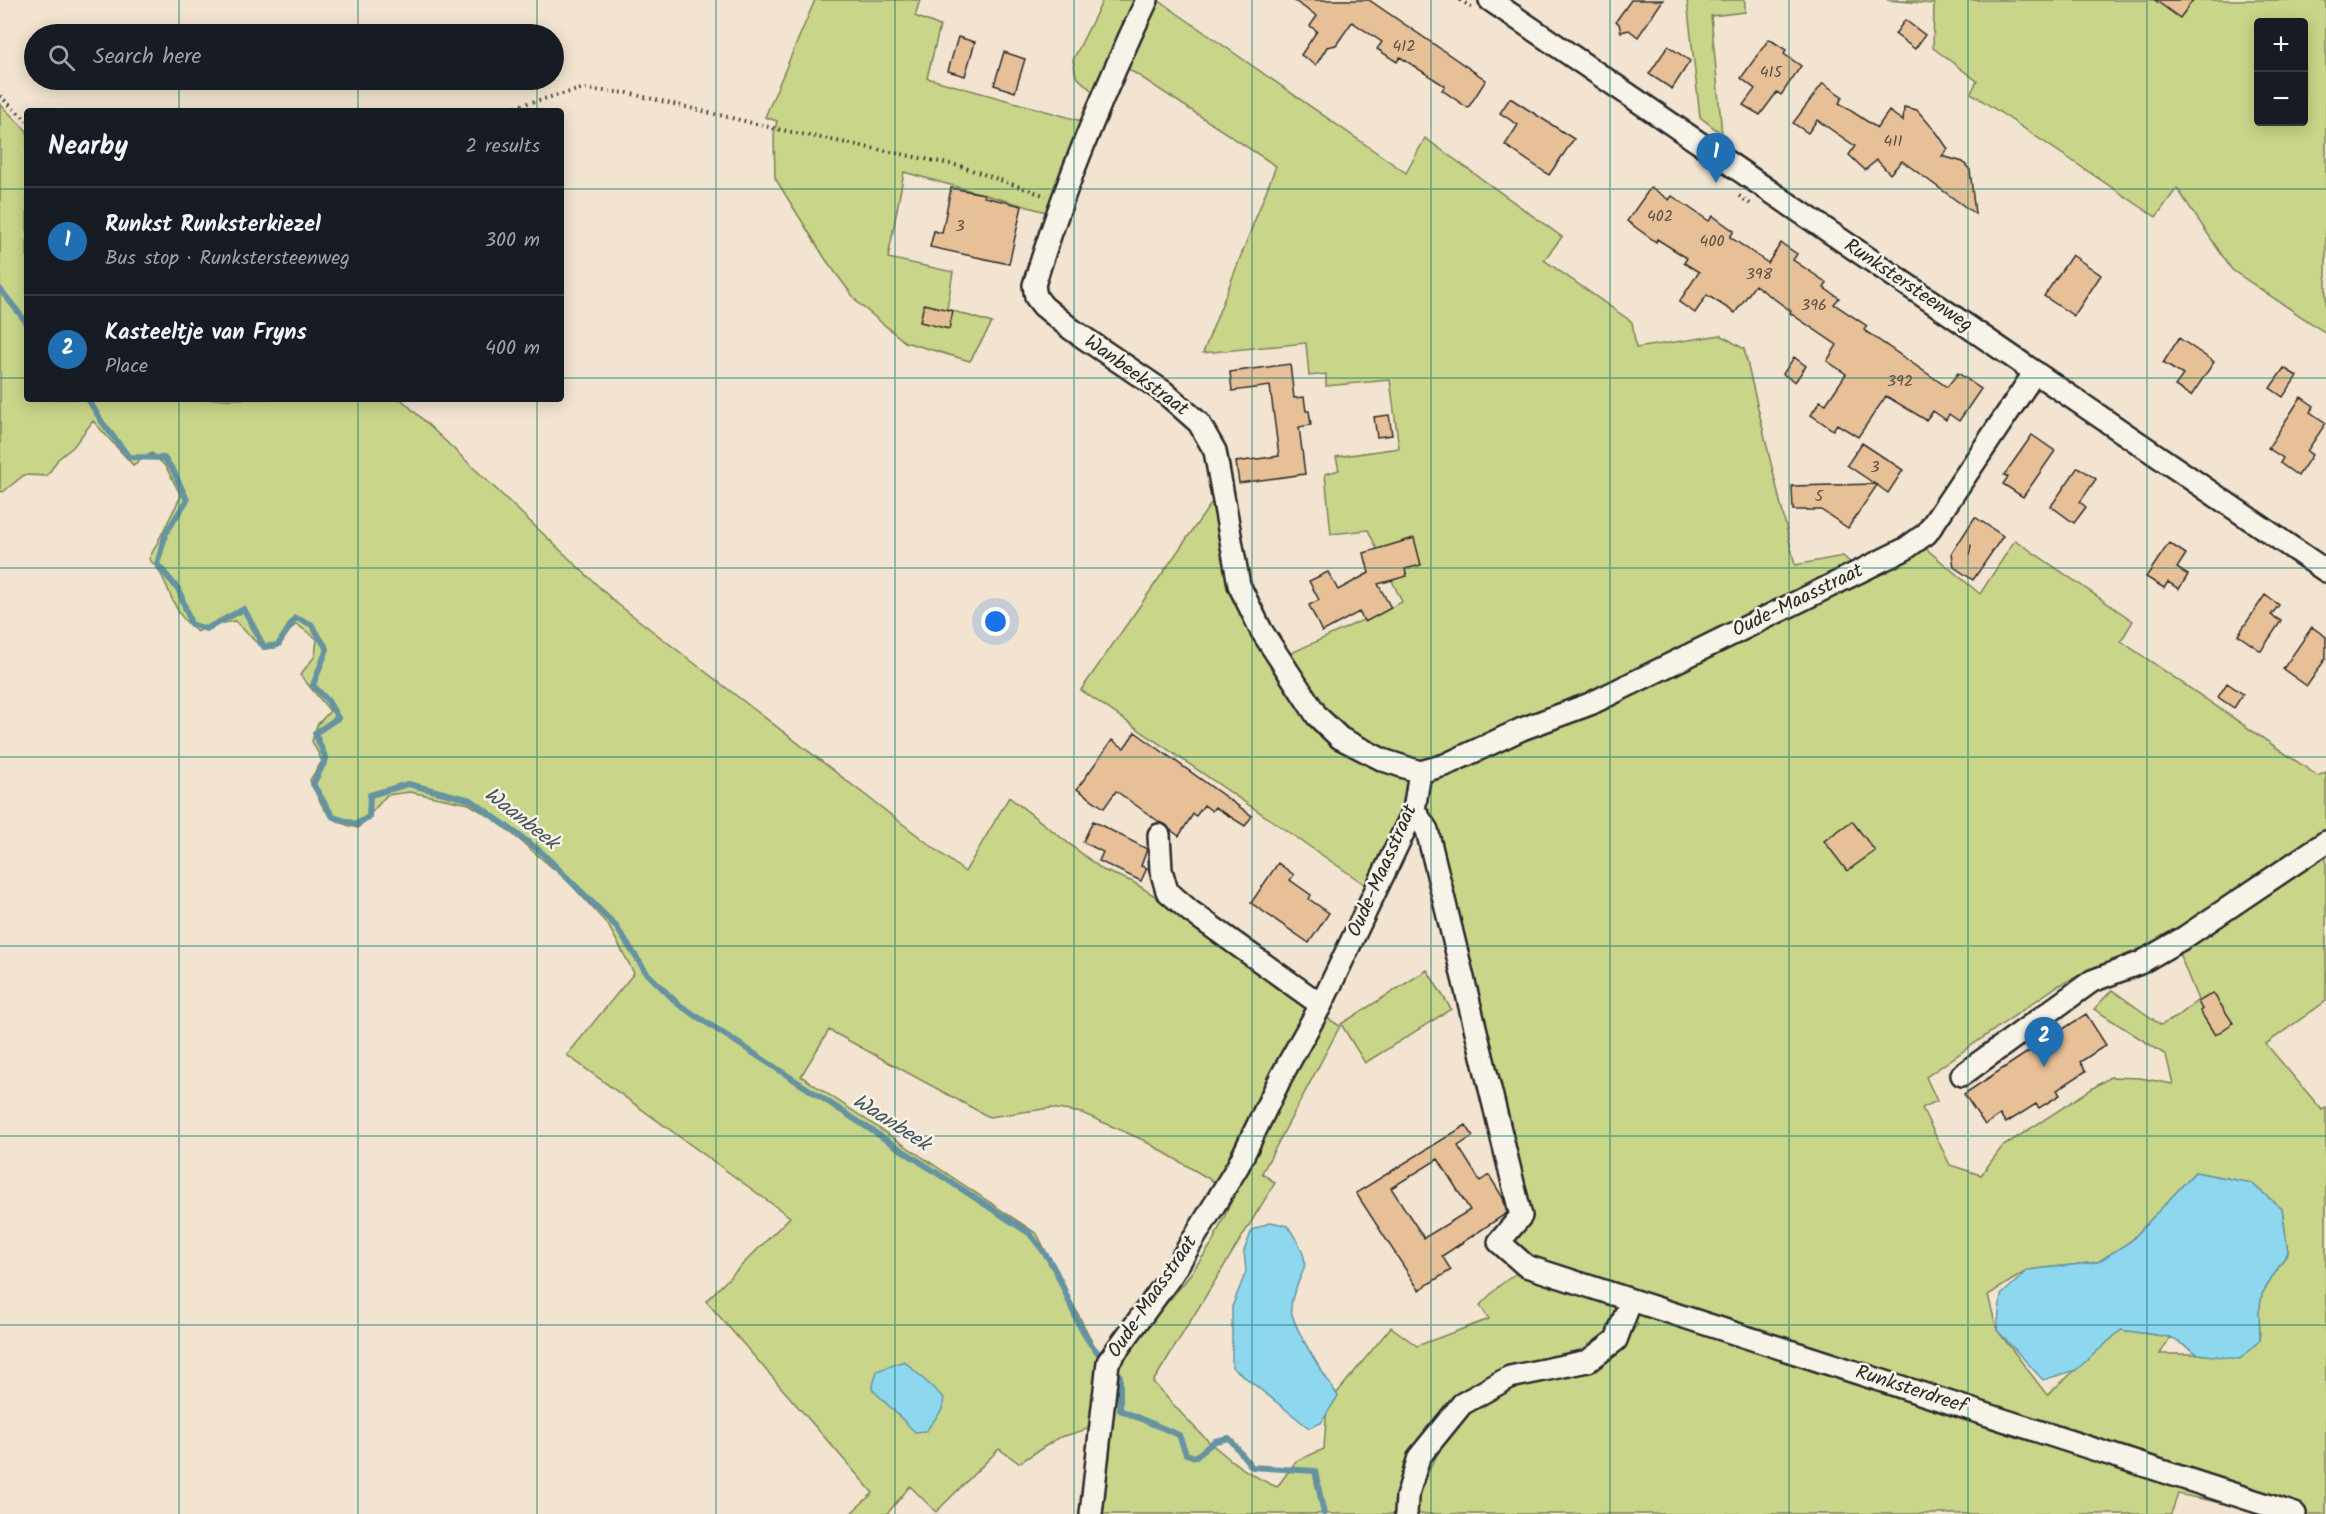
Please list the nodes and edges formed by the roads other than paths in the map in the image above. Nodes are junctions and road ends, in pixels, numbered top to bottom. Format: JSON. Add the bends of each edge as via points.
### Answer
{"nodes":[{"id":1,"x":1147,"y":0,"type":"edge"},
{"id":2,"x":1490,"y":0,"type":"edge"},
{"id":3,"x":2035,"y":372,"type":"junction"},
{"id":4,"x":2326,"y":571,"type":"edge"},
{"id":5,"x":1420,"y":772,"type":"junction"},
{"id":6,"x":1414,"y":810,"type":"junction"},
{"id":7,"x":1159,"y":835,"type":"dead end"},
{"id":8,"x":2326,"y":842,"type":"edge"},
{"id":9,"x":1321,"y":1005,"type":"junction"},
{"id":10,"x":1962,"y":1075,"type":"dead end"},
{"id":11,"x":1631,"y":1300,"type":"junction"},
{"id":12,"x":1091,"y":1514,"type":"edge"},
{"id":13,"x":1406,"y":1514,"type":"edge"},
{"id":14,"x":2295,"y":1514,"type":"edge"}],
"edges":[{"from":1,"to":5,"type":"street","name":"Wanbeekstraat","via":[[1060,203],[1034,285],[1036,297],[1071,329],[1164,392],[1198,423],[1215,451],[1239,585],[1261,630],[1317,716],[1340,738],[1383,760]]},
{"from":2,"to":3,"type":"street","name":"Runkstersteenweg"},
{"from":3,"to":4,"type":"street","name":"Runkstersteenweg"},
{"from":3,"to":5,"type":"street","name":"Oude-Maasstraat","via":[[1927,533],[1905,549],[1590,704]]},
{"from":5,"to":6,"type":"street","name":"Oude-Maasstraat"},
{"from":6,"to":9,"type":"street","name":"Oude-Maasstraat"},
{"from":6,"to":11,"type":"street","name":"Runksterdreef","via":[[1427,830],[1521,1216],[1499,1242],[1526,1266]]},
{"from":7,"to":9,"type":"street","via":[[1167,891]]},
{"from":8,"to":10,"type":"street","via":[[2185,937],[2140,963],[2092,981]]},
{"from":9,"to":12,"type":"street","name":"Oude-Maasstraat","via":[[1281,1075],[1238,1166],[1171,1276],[1108,1362]]},
{"from":11,"to":13,"type":"street","via":[[1616,1340],[1588,1361],[1510,1377],[1462,1404],[1419,1457]]},
{"from":11,"to":14,"type":"street","name":"Runksterdreef"}]}
